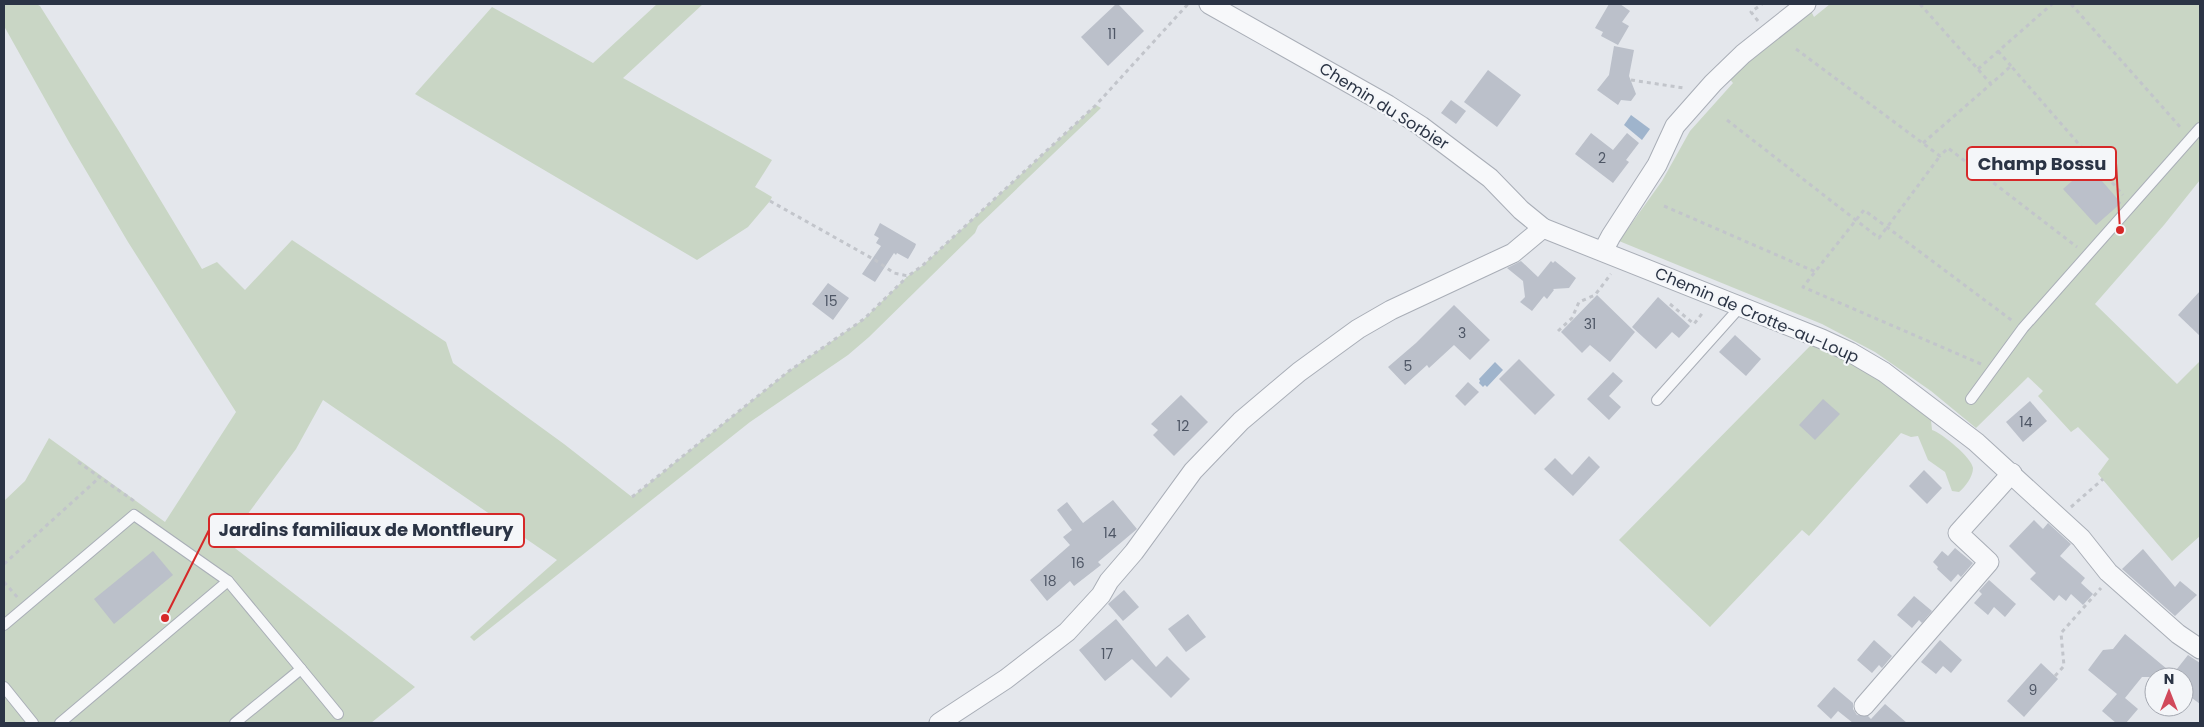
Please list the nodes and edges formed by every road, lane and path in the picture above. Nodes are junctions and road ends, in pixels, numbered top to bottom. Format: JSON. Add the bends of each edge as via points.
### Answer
{"nodes":[{"id":1,"x":1188,"y":4,"type":"edge"},
{"id":2,"x":1209,"y":4,"type":"edge"},
{"id":3,"x":1806,"y":4,"type":"edge"},
{"id":4,"x":1920,"y":4,"type":"edge"},
{"id":5,"x":2052,"y":4,"type":"edge"},
{"id":6,"x":2071,"y":4,"type":"edge"},
{"id":7,"x":1796,"y":49,"type":"dead end"},
{"id":8,"x":1998,"y":51,"type":"junction"},
{"id":9,"x":2011,"y":66,"type":"junction"},
{"id":10,"x":1978,"y":69,"type":"junction"},
{"id":11,"x":1631,"y":80,"type":"dead end"},
{"id":12,"x":1991,"y":84,"type":"junction"},
{"id":13,"x":1705,"y":92,"type":"junction"},
{"id":14,"x":1727,"y":120,"type":"dead end"},
{"id":15,"x":2200,"y":128,"type":"edge"},
{"id":16,"x":2190,"y":138,"type":"junction"},
{"id":17,"x":1923,"y":143,"type":"junction"},
{"id":18,"x":1940,"y":156,"type":"junction"},
{"id":19,"x":770,"y":201,"type":"dead end"},
{"id":20,"x":2132,"y":205,"type":"junction"},
{"id":21,"x":1664,"y":206,"type":"dead end"},
{"id":22,"x":1857,"y":220,"type":"junction"},
{"id":23,"x":1887,"y":227,"type":"junction"},
{"id":24,"x":1543,"y":228,"type":"junction"},
{"id":25,"x":1610,"y":254,"type":"junction"},
{"id":26,"x":2088,"y":255,"type":"junction"},
{"id":27,"x":1816,"y":272,"type":"junction"},
{"id":28,"x":908,"y":276,"type":"junction"},
{"id":29,"x":1718,"y":297,"type":"junction"},
{"id":30,"x":1670,"y":304,"type":"dead end"},
{"id":31,"x":1741,"y":306,"type":"junction"},
{"id":32,"x":2023,"y":328,"type":"junction"},
{"id":33,"x":1558,"y":332,"type":"dead end"},
{"id":34,"x":1993,"y":369,"type":"junction"},
{"id":35,"x":1971,"y":399,"type":"dead end"},
{"id":36,"x":1657,"y":400,"type":"dead end"},
{"id":37,"x":78,"y":462,"type":"dead end"},
{"id":38,"x":2012,"y":473,"type":"junction"},
{"id":39,"x":100,"y":477,"type":"junction"},
{"id":40,"x":2103,"y":480,"type":"dead end"},
{"id":41,"x":632,"y":497,"type":"dead end"},
{"id":42,"x":2074,"y":503,"type":"dead end"},
{"id":43,"x":134,"y":515,"type":"junction"},
{"id":44,"x":4,"y":564,"type":"edge"},
{"id":45,"x":2112,"y":575,"type":"junction"},
{"id":46,"x":228,"y":581,"type":"junction"},
{"id":47,"x":4,"y":582,"type":"edge"},
{"id":48,"x":25,"y":607,"type":"junction"},
{"id":49,"x":4,"y":625,"type":"edge"},
{"id":50,"x":2200,"y":650,"type":"edge"},
{"id":51,"x":301,"y":669,"type":"junction"},
{"id":52,"x":2055,"y":676,"type":"dead end"},
{"id":53,"x":4,"y":687,"type":"edge"},
{"id":54,"x":1864,"y":706,"type":"dead end"},
{"id":55,"x":338,"y":714,"type":"dead end"},
{"id":56,"x":33,"y":723,"type":"edge"},
{"id":57,"x":60,"y":723,"type":"edge"},
{"id":58,"x":235,"y":723,"type":"edge"},
{"id":59,"x":939,"y":723,"type":"edge"}],
"edges":[{"from":1,"to":28,"type":"path","via":[[1096,105]]},
{"from":2,"to":24,"type":"street","name":"Chemin du Sorbier","via":[[1421,126],[1490,178]]},
{"from":3,"to":13,"type":"street","via":[[1743,54]]},
{"from":4,"to":10,"type":"path"},
{"from":5,"to":8,"type":"path"},
{"from":6,"to":16,"type":"path"},
{"from":7,"to":17,"type":"path"},
{"from":8,"to":9,"type":"path"},
{"from":8,"to":10,"type":"path"},
{"from":9,"to":12,"type":"path"},
{"from":9,"to":20,"type":"path"},
{"from":10,"to":12,"type":"path"},
{"from":11,"to":13,"type":"path"},
{"from":12,"to":17,"type":"path"},
{"from":13,"to":25,"type":"street","via":[[1675,126],[1657,165],[1610,236]]},
{"from":14,"to":22,"type":"path"},
{"from":15,"to":16,"type":"lane"},
{"from":16,"to":20,"type":"lane"},
{"from":17,"to":18,"type":"path"},
{"from":18,"to":23,"type":"path"},
{"from":18,"to":26,"type":"path","via":[[1948,148]]},
{"from":19,"to":28,"type":"path","via":[[894,273]]},
{"from":20,"to":26,"type":"lane"},
{"from":21,"to":27,"type":"path"},
{"from":22,"to":23,"type":"path","via":[[1864,210]]},
{"from":22,"to":23,"type":"path","via":[[1879,238]]},
{"from":22,"to":27,"type":"path"},
{"from":23,"to":32,"type":"path"},
{"from":24,"to":25,"type":"street","name":"Chemin de Crotte-au-Loup"},
{"from":24,"to":59,"type":"street","via":[[1513,253],[1366,324],[1299,372],[1241,421],[1193,471],[1101,595],[1067,632],[1006,679]]},
{"from":25,"to":29,"type":"street","name":"Chemin de Crotte-au-Loup"},
{"from":25,"to":33,"type":"path","via":[[1608,281],[1595,295],[1579,302],[1572,318]]},
{"from":26,"to":32,"type":"lane"},
{"from":27,"to":34,"type":"path","via":[[1804,288]]},
{"from":28,"to":41,"type":"path","via":[[864,319],[789,371]]},
{"from":29,"to":30,"type":"path","via":[[1694,324]]},
{"from":29,"to":31,"type":"street","name":"Chemin de Crotte-au-Loup"},
{"from":31,"to":36,"type":"lane"},
{"from":31,"to":38,"type":"street","name":"Chemin de Crotte-au-Loup","via":[[1867,361],[1924,400]]},
{"from":32,"to":34,"type":"lane"},
{"from":34,"to":35,"type":"lane"},
{"from":37,"to":39,"type":"path"},
{"from":38,"to":45,"type":"street","name":"Chemin de Crotte-au-Loup","via":[[2081,538]]},
{"from":38,"to":54,"type":"street","via":[[1958,534],[1989,562]]},
{"from":39,"to":43,"type":"path","via":[[140,506]]},
{"from":39,"to":44,"type":"path"},
{"from":40,"to":42,"type":"path"},
{"from":43,"to":46,"type":"lane"},
{"from":43,"to":48,"type":"lane"},
{"from":45,"to":50,"type":"street","name":"Chemin de Crotte-au-Loup"},
{"from":45,"to":52,"type":"path","via":[[2061,633],[2064,666]]},
{"from":46,"to":51,"type":"lane"},
{"from":46,"to":57,"type":"lane"},
{"from":47,"to":48,"type":"path"},
{"from":48,"to":49,"type":"lane"},
{"from":51,"to":55,"type":"lane"},
{"from":51,"to":58,"type":"lane"},
{"from":53,"to":56,"type":"lane"}]}
